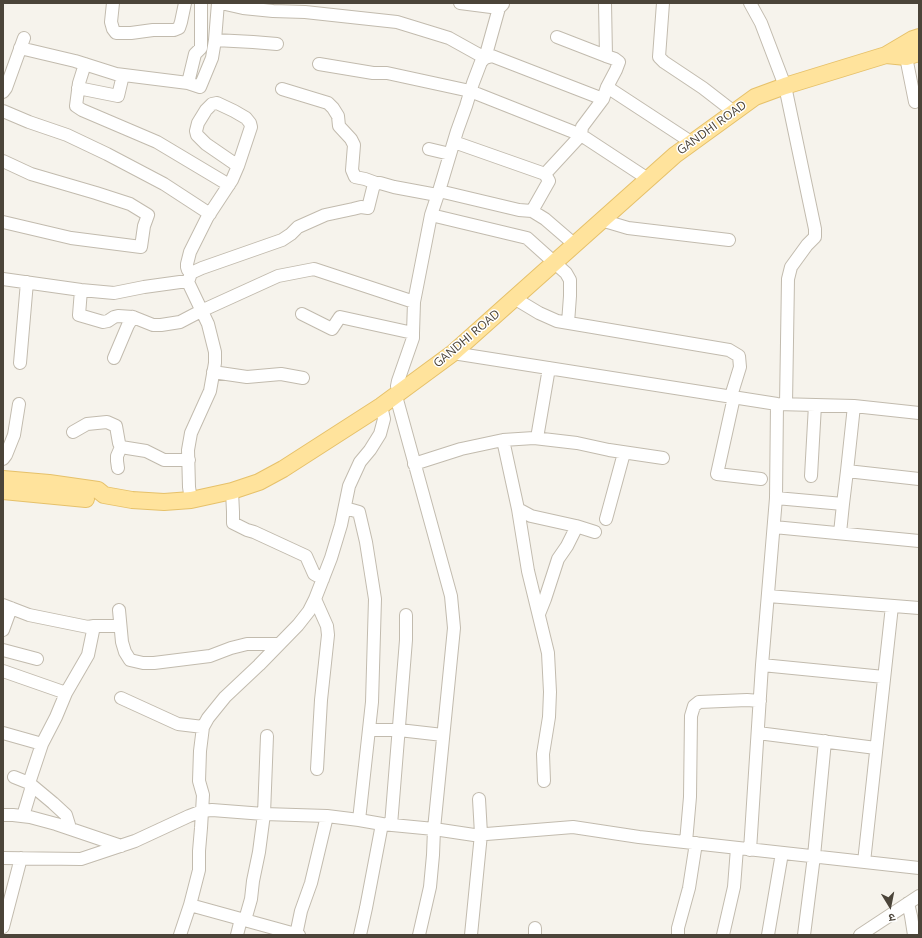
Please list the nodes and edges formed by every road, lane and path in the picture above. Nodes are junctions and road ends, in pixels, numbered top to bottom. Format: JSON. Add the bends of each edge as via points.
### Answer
{"nodes":[{"id":1,"x":113,"y":3,"type":"edge"},
{"id":2,"x":185,"y":3,"type":"edge"},
{"id":3,"x":201,"y":3,"type":"edge"},
{"id":4,"x":218,"y":3,"type":"edge"},
{"id":5,"x":221,"y":3,"type":"edge"},
{"id":6,"x":460,"y":3,"type":"edge"},
{"id":7,"x":605,"y":3,"type":"edge"},
{"id":8,"x":663,"y":3,"type":"edge"},
{"id":9,"x":750,"y":3,"type":"edge"},
{"id":10,"x":500,"y":6,"type":"edge"},
{"id":11,"x":557,"y":37,"type":"dead end"},
{"id":12,"x":919,"y":37,"type":"edge"},
{"id":13,"x":215,"y":40,"type":"junction"},
{"id":14,"x":276,"y":44,"type":"dead end"},
{"id":15,"x":886,"y":55,"type":"junction"},
{"id":16,"x":912,"y":55,"type":"edge"},
{"id":17,"x":606,"y":56,"type":"junction"},
{"id":18,"x":485,"y":58,"type":"junction"},
{"id":19,"x":85,"y":64,"type":"junction"},
{"id":20,"x":319,"y":64,"type":"dead end"},
{"id":21,"x":123,"y":75,"type":"junction"},
{"id":22,"x":188,"y":83,"type":"junction"},
{"id":23,"x":785,"y":86,"type":"junction"},
{"id":24,"x":78,"y":88,"type":"junction"},
{"id":25,"x":282,"y":89,"type":"dead end"},
{"id":26,"x":470,"y":91,"type":"junction"},
{"id":27,"x":3,"y":92,"type":"edge"},
{"id":28,"x":605,"y":93,"type":"junction"},
{"id":29,"x":915,"y":102,"type":"dead end"},
{"id":30,"x":3,"y":111,"type":"edge"},
{"id":31,"x":734,"y":112,"type":"junction"},
{"id":32,"x":581,"y":135,"type":"junction"},
{"id":33,"x":691,"y":142,"type":"junction"},
{"id":34,"x":452,"y":148,"type":"junction"},
{"id":35,"x":429,"y":149,"type":"dead end"},
{"id":36,"x":3,"y":161,"type":"edge"},
{"id":37,"x":238,"y":166,"type":"junction"},
{"id":38,"x":545,"y":174,"type":"junction"},
{"id":39,"x":648,"y":178,"type":"junction"},
{"id":40,"x":376,"y":183,"type":"junction"},
{"id":41,"x":229,"y":186,"type":"junction"},
{"id":42,"x":438,"y":193,"type":"junction"},
{"id":43,"x":532,"y":211,"type":"junction"},
{"id":44,"x":210,"y":214,"type":"junction"},
{"id":45,"x":431,"y":215,"type":"junction"},
{"id":46,"x":601,"y":220,"type":"junction"},
{"id":47,"x":3,"y":222,"type":"edge"},
{"id":48,"x":729,"y":240,"type":"dead end"},
{"id":49,"x":574,"y":244,"type":"junction"},
{"id":50,"x":554,"y":262,"type":"junction"},
{"id":51,"x":190,"y":277,"type":"junction"},
{"id":52,"x":3,"y":279,"type":"edge"},
{"id":53,"x":27,"y":282,"type":"junction"},
{"id":54,"x":81,"y":290,"type":"junction"},
{"id":55,"x":514,"y":298,"type":"junction"},
{"id":56,"x":414,"y":302,"type":"junction"},
{"id":57,"x":201,"y":310,"type":"junction"},
{"id":58,"x":302,"y":314,"type":"dead end"},
{"id":59,"x":133,"y":317,"type":"junction"},
{"id":60,"x":568,"y":322,"type":"junction"},
{"id":61,"x":414,"y":333,"type":"junction"},
{"id":62,"x":453,"y":353,"type":"junction"},
{"id":63,"x":114,"y":358,"type":"dead end"},
{"id":64,"x":20,"y":363,"type":"dead end"},
{"id":65,"x":548,"y":368,"type":"junction"},
{"id":66,"x":213,"y":372,"type":"junction"},
{"id":67,"x":303,"y":378,"type":"dead end"},
{"id":68,"x":398,"y":394,"type":"junction"},
{"id":69,"x":733,"y":397,"type":"junction"},
{"id":70,"x":19,"y":404,"type":"dead end"},
{"id":71,"x":781,"y":404,"type":"junction"},
{"id":72,"x":815,"y":405,"type":"junction"},
{"id":73,"x":381,"y":406,"type":"junction"},
{"id":74,"x":854,"y":406,"type":"junction"},
{"id":75,"x":919,"y":413,"type":"edge"},
{"id":76,"x":73,"y":432,"type":"dead end"},
{"id":77,"x":537,"y":438,"type":"junction"},
{"id":78,"x":503,"y":440,"type":"junction"},
{"id":79,"x":121,"y":447,"type":"junction"},
{"id":80,"x":624,"y":452,"type":"junction"},
{"id":81,"x":663,"y":458,"type":"dead end"},
{"id":82,"x":3,"y":459,"type":"edge"},
{"id":83,"x":189,"y":460,"type":"junction"},
{"id":84,"x":414,"y":464,"type":"junction"},
{"id":85,"x":118,"y":468,"type":"dead end"},
{"id":86,"x":847,"y":471,"type":"junction"},
{"id":87,"x":811,"y":476,"type":"dead end"},
{"id":88,"x":3,"y":479,"type":"edge"},
{"id":89,"x":761,"y":479,"type":"dead end"},
{"id":90,"x":919,"y":479,"type":"edge"},
{"id":91,"x":3,"y":491,"type":"edge"},
{"id":92,"x":232,"y":491,"type":"junction"},
{"id":93,"x":104,"y":495,"type":"junction"},
{"id":94,"x":776,"y":498,"type":"junction"},
{"id":95,"x":191,"y":500,"type":"junction"},
{"id":96,"x":843,"y":504,"type":"junction"},
{"id":97,"x":345,"y":508,"type":"junction"},
{"id":98,"x":518,"y":509,"type":"junction"},
{"id":99,"x":606,"y":519,"type":"dead end"},
{"id":100,"x":576,"y":526,"type":"junction"},
{"id":101,"x":774,"y":527,"type":"junction"},
{"id":102,"x":595,"y":532,"type":"dead end"},
{"id":103,"x":840,"y":533,"type":"junction"},
{"id":104,"x":919,"y":541,"type":"edge"},
{"id":105,"x":323,"y":579,"type":"junction"},
{"id":106,"x":768,"y":596,"type":"junction"},
{"id":107,"x":315,"y":599,"type":"junction"},
{"id":108,"x":7,"y":606,"type":"edge"},
{"id":109,"x":892,"y":606,"type":"junction"},
{"id":110,"x":919,"y":608,"type":"edge"},
{"id":111,"x":119,"y":610,"type":"dead end"},
{"id":112,"x":538,"y":614,"type":"junction"},
{"id":113,"x":406,"y":615,"type":"dead end"},
{"id":114,"x":94,"y":626,"type":"junction"},
{"id":115,"x":120,"y":626,"type":"junction"},
{"id":116,"x":3,"y":630,"type":"edge"},
{"id":117,"x":278,"y":644,"type":"junction"},
{"id":118,"x":3,"y":650,"type":"edge"},
{"id":119,"x":37,"y":659,"type":"dead end"},
{"id":120,"x":762,"y":665,"type":"junction"},
{"id":121,"x":3,"y":671,"type":"edge"},
{"id":122,"x":884,"y":677,"type":"junction"},
{"id":123,"x":66,"y":693,"type":"junction"},
{"id":124,"x":121,"y":698,"type":"dead end"},
{"id":125,"x":760,"y":701,"type":"junction"},
{"id":126,"x":203,"y":727,"type":"junction"},
{"id":127,"x":369,"y":730,"type":"junction"},
{"id":128,"x":399,"y":730,"type":"junction"},
{"id":129,"x":3,"y":733,"type":"edge"},
{"id":130,"x":758,"y":733,"type":"junction"},
{"id":131,"x":444,"y":735,"type":"junction"},
{"id":132,"x":266,"y":736,"type":"dead end"},
{"id":133,"x":824,"y":741,"type":"junction"},
{"id":134,"x":42,"y":744,"type":"junction"},
{"id":135,"x":876,"y":748,"type":"junction"},
{"id":136,"x":317,"y":769,"type":"dead end"},
{"id":137,"x":14,"y":777,"type":"dead end"},
{"id":138,"x":544,"y":781,"type":"dead end"},
{"id":139,"x":31,"y":784,"type":"junction"},
{"id":140,"x":479,"y":799,"type":"dead end"},
{"id":141,"x":202,"y":811,"type":"junction"},
{"id":142,"x":264,"y":814,"type":"junction"},
{"id":143,"x":3,"y":815,"type":"edge"},
{"id":144,"x":23,"y":816,"type":"junction"},
{"id":145,"x":327,"y":816,"type":"junction"},
{"id":146,"x":359,"y":820,"type":"junction"},
{"id":147,"x":386,"y":825,"type":"junction"},
{"id":148,"x":70,"y":828,"type":"junction"},
{"id":149,"x":434,"y":829,"type":"junction"},
{"id":150,"x":481,"y":834,"type":"junction"},
{"id":151,"x":691,"y":843,"type":"junction"},
{"id":152,"x":121,"y":846,"type":"junction"},
{"id":153,"x":737,"y":848,"type":"junction"},
{"id":154,"x":750,"y":850,"type":"junction"},
{"id":155,"x":782,"y":853,"type":"junction"},
{"id":156,"x":814,"y":856,"type":"junction"},
{"id":157,"x":3,"y":858,"type":"edge"},
{"id":158,"x":21,"y":858,"type":"junction"},
{"id":159,"x":864,"y":862,"type":"junction"},
{"id":160,"x":919,"y":868,"type":"edge"},
{"id":161,"x":919,"y":896,"type":"edge"},
{"id":162,"x":908,"y":903,"type":"junction"},
{"id":163,"x":190,"y":905,"type":"junction"},
{"id":164,"x":243,"y":920,"type":"junction"},
{"id":165,"x":3,"y":927,"type":"edge"},
{"id":166,"x":180,"y":935,"type":"edge"},
{"id":167,"x":237,"y":935,"type":"edge"},
{"id":168,"x":297,"y":935,"type":"edge"},
{"id":169,"x":360,"y":935,"type":"edge"},
{"id":170,"x":420,"y":935,"type":"edge"},
{"id":171,"x":471,"y":935,"type":"edge"},
{"id":172,"x":678,"y":935,"type":"edge"},
{"id":173,"x":723,"y":935,"type":"edge"},
{"id":174,"x":768,"y":935,"type":"edge"},
{"id":175,"x":804,"y":935,"type":"edge"},
{"id":176,"x":860,"y":935,"type":"edge"},
{"id":177,"x":914,"y":935,"type":"edge"}],
"edges":[{"from":1,"to":2,"type":"street","via":[[113,29],[116,33],[131,33],[179,28]]},
{"from":3,"to":22,"type":"street","via":[[201,48],[195,54]]},
{"from":4,"to":13,"type":"street"},
{"from":5,"to":18,"type":"street","via":[[244,8],[397,22],[449,38]]},
{"from":6,"to":10,"type":"street"},
{"from":7,"to":17,"type":"street"},
{"from":8,"to":31,"type":"street","via":[[659,57]]},
{"from":9,"to":23,"type":"street","via":[[761,23]]},
{"from":10,"to":18,"type":"street"},
{"from":11,"to":17,"type":"street"},
{"from":12,"to":15,"type":"main road","name":"GANDHI ROAD"},
{"from":13,"to":14,"type":"street"},
{"from":13,"to":22,"type":"street","via":[[212,58],[200,87]]},
{"from":15,"to":16,"type":"main road","name":"GANDHI ROAD"},
{"from":15,"to":23,"type":"main road","name":"GANDHI ROAD"},
{"from":16,"to":29,"type":"street"},
{"from":17,"to":28,"type":"street","via":[[619,62]]},
{"from":18,"to":26,"type":"street"},
{"from":18,"to":28,"type":"street","via":[[492,56]]},
{"from":19,"to":21,"type":"street"},
{"from":19,"to":24,"type":"street"},
{"from":19,"to":27,"type":"street","via":[[22,43]]},
{"from":20,"to":26,"type":"street","via":[[387,73]]},
{"from":21,"to":22,"type":"street"},
{"from":21,"to":24,"type":"street","via":[[118,96]]},
{"from":23,"to":31,"type":"main road","name":"GANDHI ROAD","via":[[755,97]]},
{"from":23,"to":71,"type":"street","via":[[815,237],[791,267],[788,279]]},
{"from":24,"to":41,"type":"street","via":[[76,106],[82,110],[157,142]]},
{"from":25,"to":40,"type":"street","via":[[328,103],[333,108],[338,116],[339,126],[352,139],[354,145],[352,170],[355,177]]},
{"from":26,"to":32,"type":"street"},
{"from":26,"to":34,"type":"street"},
{"from":28,"to":32,"type":"street","via":[[582,127]]},
{"from":28,"to":33,"type":"street"},
{"from":30,"to":44,"type":"street","via":[[67,135],[107,154],[164,184]]},
{"from":31,"to":33,"type":"main road","name":"GANDHI ROAD"},
{"from":32,"to":38,"type":"street"},
{"from":32,"to":39,"type":"street"},
{"from":33,"to":39,"type":"main road","name":"GANDHI ROAD"},
{"from":34,"to":35,"type":"street"},
{"from":34,"to":38,"type":"street"},
{"from":34,"to":42,"type":"street"},
{"from":36,"to":47,"type":"street","via":[[31,174],[130,204],[148,215],[141,247],[71,238]]},
{"from":37,"to":37,"type":"street","via":[[196,135],[198,123],[212,104],[217,103],[234,110],[250,123],[251,127]]},
{"from":37,"to":41,"type":"street"},
{"from":38,"to":43,"type":"street","via":[[549,181]]},
{"from":39,"to":46,"type":"main road","name":"GANDHI ROAD"},
{"from":40,"to":42,"type":"street"},
{"from":40,"to":51,"type":"street","via":[[368,208],[325,215],[298,227],[282,240],[202,268]]},
{"from":41,"to":44,"type":"street"},
{"from":42,"to":43,"type":"street"},
{"from":42,"to":45,"type":"street"},
{"from":43,"to":49,"type":"street"},
{"from":44,"to":51,"type":"street","via":[[186,264]]},
{"from":45,"to":50,"type":"street","via":[[527,238]]},
{"from":45,"to":56,"type":"street"},
{"from":46,"to":48,"type":"street","via":[[628,228]]},
{"from":46,"to":49,"type":"main road","name":"GANDHI ROAD"},
{"from":49,"to":50,"type":"main road","name":"GANDHI ROAD"},
{"from":50,"to":55,"type":"main road","name":"GANDHI ROAD"},
{"from":50,"to":60,"type":"street","via":[[570,280]]},
{"from":51,"to":54,"type":"street","via":[[180,282],[114,294]]},
{"from":51,"to":57,"type":"street"},
{"from":52,"to":53,"type":"street"},
{"from":53,"to":54,"type":"street"},
{"from":53,"to":64,"type":"street"},
{"from":54,"to":59,"type":"street","via":[[79,315],[104,322],[118,316]]},
{"from":55,"to":60,"type":"street","via":[[539,314]]},
{"from":55,"to":62,"type":"main road","name":"GANDHI ROAD"},
{"from":56,"to":57,"type":"street","via":[[314,269],[278,276]]},
{"from":56,"to":61,"type":"street"},
{"from":57,"to":59,"type":"street","via":[[180,322],[161,325],[153,325]]},
{"from":57,"to":66,"type":"street","via":[[208,324],[215,352]]},
{"from":58,"to":61,"type":"street","via":[[332,329],[340,317]]},
{"from":59,"to":63,"type":"street"},
{"from":60,"to":69,"type":"street","via":[[729,350],[739,356],[740,367]]},
{"from":61,"to":68,"type":"street","via":[[398,381]]},
{"from":62,"to":65,"type":"street"},
{"from":62,"to":68,"type":"main road","name":"GANDHI ROAD"},
{"from":65,"to":69,"type":"street"},
{"from":65,"to":77,"type":"street"},
{"from":66,"to":67,"type":"street","via":[[247,377],[281,374]]},
{"from":66,"to":83,"type":"street","via":[[210,391],[191,433]]},
{"from":68,"to":73,"type":"main road","name":"GANDHI ROAD"},
{"from":68,"to":84,"type":"street"},
{"from":69,"to":71,"type":"street"},
{"from":69,"to":89,"type":"street","via":[[717,474]]},
{"from":70,"to":82,"type":"street","via":[[14,435]]},
{"from":71,"to":72,"type":"street"},
{"from":71,"to":94,"type":"street"},
{"from":72,"to":74,"type":"street"},
{"from":72,"to":87,"type":"street"},
{"from":73,"to":92,"type":"main road","name":"GANDHI ROAD","via":[[283,469],[259,482]]},
{"from":73,"to":97,"type":"street","via":[[384,419],[380,434],[360,462],[349,486]]},
{"from":74,"to":75,"type":"street"},
{"from":74,"to":86,"type":"street"},
{"from":76,"to":79,"type":"street","via":[[87,424],[107,422],[116,426]]},
{"from":77,"to":78,"type":"street"},
{"from":77,"to":80,"type":"street"},
{"from":78,"to":84,"type":"street","via":[[461,449]]},
{"from":78,"to":98,"type":"street"},
{"from":79,"to":83,"type":"street","via":[[146,451],[164,460]]},
{"from":79,"to":85,"type":"street","via":[[116,461]]},
{"from":80,"to":81,"type":"street"},
{"from":80,"to":99,"type":"street"},
{"from":83,"to":95,"type":"street"},
{"from":84,"to":131,"type":"street","via":[[451,596],[454,628]]},
{"from":86,"to":90,"type":"street"},
{"from":86,"to":96,"type":"street"},
{"from":88,"to":93,"type":"main road","via":[[98,490]]},
{"from":91,"to":93,"type":"main road","name":"GANDHI ROAD","via":[[97,500]]},
{"from":92,"to":95,"type":"main road","name":"GANDHI ROAD"},
{"from":92,"to":105,"type":"street","via":[[233,523],[306,556],[314,574]]},
{"from":93,"to":95,"type":"main road","name":"GANDHI ROAD","via":[[164,502]]},
{"from":94,"to":96,"type":"street"},
{"from":94,"to":101,"type":"street"},
{"from":96,"to":103,"type":"street"},
{"from":97,"to":105,"type":"street"},
{"from":97,"to":127,"type":"street","via":[[359,512],[375,600]]},
{"from":98,"to":100,"type":"street","via":[[531,516]]},
{"from":98,"to":112,"type":"street"},
{"from":100,"to":102,"type":"street"},
{"from":100,"to":112,"type":"street","via":[[558,559]]},
{"from":101,"to":103,"type":"street"},
{"from":101,"to":106,"type":"street"},
{"from":103,"to":104,"type":"street"},
{"from":105,"to":107,"type":"street"},
{"from":106,"to":109,"type":"street"},
{"from":106,"to":120,"type":"street"},
{"from":107,"to":117,"type":"street","via":[[298,625]]},
{"from":107,"to":136,"type":"street","via":[[327,626],[328,635]]},
{"from":108,"to":114,"type":"street","via":[[29,615]]},
{"from":108,"to":116,"type":"street"},
{"from":109,"to":110,"type":"street"},
{"from":109,"to":122,"type":"street"},
{"from":111,"to":115,"type":"street"},
{"from":112,"to":138,"type":"street","via":[[548,653],[550,692],[543,754]]},
{"from":113,"to":128,"type":"street"},
{"from":114,"to":115,"type":"street"},
{"from":114,"to":123,"type":"street","via":[[88,655]]},
{"from":115,"to":117,"type":"street","via":[[125,652],[130,660],[143,663],[210,656],[247,644]]},
{"from":117,"to":126,"type":"street","via":[[225,697]]},
{"from":118,"to":119,"type":"street"},
{"from":120,"to":122,"type":"street"},
{"from":120,"to":125,"type":"street"},
{"from":121,"to":123,"type":"street"},
{"from":122,"to":135,"type":"street"},
{"from":123,"to":134,"type":"street"},
{"from":124,"to":126,"type":"street","via":[[178,724]]},
{"from":125,"to":130,"type":"street"},
{"from":125,"to":151,"type":"street","via":[[699,702],[694,706],[691,716]]},
{"from":126,"to":141,"type":"street","via":[[199,781],[203,795]]},
{"from":127,"to":128,"type":"street"},
{"from":127,"to":146,"type":"street"},
{"from":128,"to":131,"type":"street"},
{"from":128,"to":147,"type":"street"},
{"from":129,"to":134,"type":"street"},
{"from":130,"to":133,"type":"street"},
{"from":130,"to":154,"type":"street"},
{"from":131,"to":149,"type":"street"},
{"from":132,"to":142,"type":"street"},
{"from":133,"to":135,"type":"street"},
{"from":133,"to":156,"type":"street"},
{"from":134,"to":139,"type":"street"},
{"from":135,"to":159,"type":"street"},
{"from":137,"to":139,"type":"street"},
{"from":139,"to":144,"type":"street"},
{"from":139,"to":148,"type":"street","via":[[66,815]]},
{"from":140,"to":150,"type":"street"},
{"from":141,"to":142,"type":"street"},
{"from":141,"to":152,"type":"street"},
{"from":141,"to":163,"type":"street","via":[[199,870]]},
{"from":142,"to":145,"type":"street"},
{"from":142,"to":164,"type":"street","via":[[251,899]]},
{"from":143,"to":144,"type":"street"},
{"from":144,"to":148,"type":"street"},
{"from":145,"to":146,"type":"street"},
{"from":145,"to":168,"type":"street","via":[[311,883],[300,911]]},
{"from":146,"to":147,"type":"street"},
{"from":147,"to":149,"type":"street"},
{"from":147,"to":169,"type":"street"},
{"from":148,"to":152,"type":"street"},
{"from":149,"to":150,"type":"street"},
{"from":149,"to":170,"type":"street","via":[[430,887]]},
{"from":150,"to":151,"type":"street","via":[[573,827]]},
{"from":150,"to":171,"type":"street"},
{"from":151,"to":153,"type":"street"},
{"from":151,"to":172,"type":"street","via":[[689,888]]},
{"from":152,"to":158,"type":"street","via":[[81,859]]},
{"from":153,"to":154,"type":"street"},
{"from":153,"to":173,"type":"street","via":[[734,887]]},
{"from":154,"to":155,"type":"street"},
{"from":155,"to":156,"type":"street"},
{"from":155,"to":174,"type":"street"},
{"from":156,"to":159,"type":"street"},
{"from":156,"to":175,"type":"street"},
{"from":157,"to":158,"type":"street"},
{"from":158,"to":165,"type":"street"},
{"from":159,"to":160,"type":"street"},
{"from":161,"to":162,"type":"street"},
{"from":162,"to":176,"type":"street"},
{"from":162,"to":177,"type":"street"},
{"from":163,"to":164,"type":"street"},
{"from":163,"to":166,"type":"street"},
{"from":164,"to":167,"type":"street"},
{"from":164,"to":168,"type":"street"}]}
